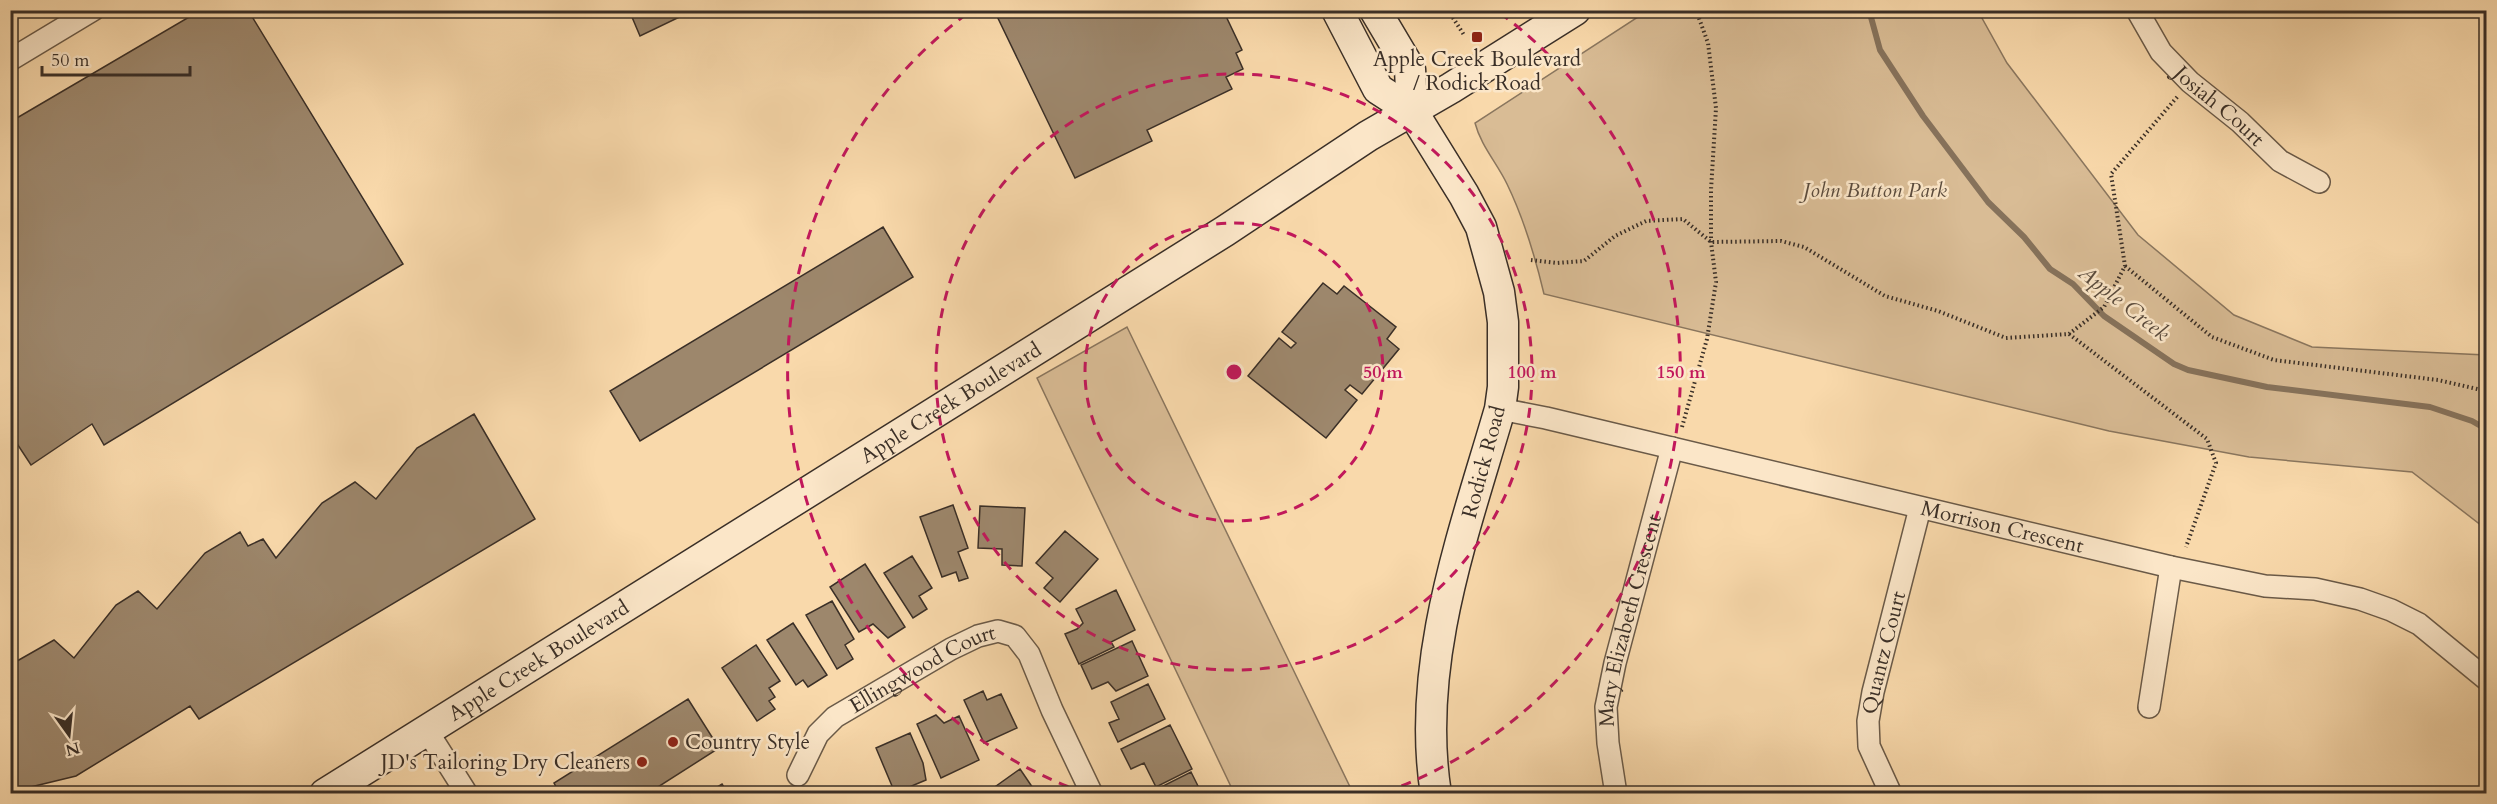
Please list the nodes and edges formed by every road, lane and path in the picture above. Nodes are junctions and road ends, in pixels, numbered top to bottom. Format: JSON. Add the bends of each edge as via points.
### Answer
{"nodes":[{"id":1,"x":93,"y":10,"type":"edge"},
{"id":2,"x":1337,"y":10,"type":"edge"},
{"id":3,"x":1375,"y":10,"type":"edge"},
{"id":4,"x":1448,"y":10,"type":"edge"},
{"id":5,"x":1575,"y":10,"type":"edge"},
{"id":6,"x":1696,"y":10,"type":"edge"},
{"id":7,"x":2137,"y":10,"type":"edge"},
{"id":8,"x":1464,"y":36,"type":"dead end"},
{"id":9,"x":10,"y":60,"type":"edge"},
{"id":10,"x":2190,"y":82,"type":"junction"},
{"id":11,"x":1412,"y":111,"type":"junction"},
{"id":12,"x":2319,"y":182,"type":"dead end"},
{"id":13,"x":1711,"y":242,"type":"junction"},
{"id":14,"x":1531,"y":260,"type":"dead end"},
{"id":15,"x":2125,"y":266,"type":"junction"},
{"id":16,"x":2069,"y":334,"type":"junction"},
{"id":17,"x":2487,"y":391,"type":"edge"},
{"id":18,"x":1500,"y":409,"type":"junction"},
{"id":19,"x":1682,"y":427,"type":"dead end"},
{"id":20,"x":1672,"y":448,"type":"junction"},
{"id":21,"x":1920,"y":508,"type":"junction"},
{"id":22,"x":2186,"y":547,"type":"dead end"},
{"id":23,"x":2172,"y":567,"type":"junction"},
{"id":24,"x":2487,"y":679,"type":"edge"},
{"id":25,"x":2149,"y":707,"type":"dead end"},
{"id":26,"x":426,"y":729,"type":"junction"},
{"id":27,"x":798,"y":776,"type":"dead end"},
{"id":28,"x":325,"y":794,"type":"edge"},
{"id":29,"x":467,"y":794,"type":"edge"},
{"id":30,"x":1092,"y":794,"type":"edge"},
{"id":31,"x":1436,"y":794,"type":"edge"},
{"id":32,"x":1616,"y":794,"type":"edge"},
{"id":33,"x":1891,"y":794,"type":"edge"}],
"edges":[{"from":1,"to":9,"type":"street"},
{"from":2,"to":11,"type":"main road","name":"Rodick Road","via":[[1378,89]]},
{"from":3,"to":11,"type":"main road","name":"Rodick Road","via":[[1410,69]]},
{"from":4,"to":8,"type":"path"},
{"from":5,"to":11,"type":"main road","name":"Apple Creek Boulevard"},
{"from":6,"to":13,"type":"path","via":[[1708,43],[1716,108]]},
{"from":7,"to":10,"type":"street","name":"Josiah Court","via":[[2161,52]]},
{"from":10,"to":12,"type":"street","name":"Josiah Court","via":[[2280,161]]},
{"from":10,"to":15,"type":"path","via":[[2111,174]]},
{"from":11,"to":18,"type":"main road","name":"Rodick Road","via":[[1481,227],[1503,322]]},
{"from":11,"to":26,"type":"main road","name":"Apple Creek Boulevard"},
{"from":13,"to":14,"type":"path","via":[[1683,219],[1646,221],[1615,236],[1584,261]]},
{"from":13,"to":16,"type":"path","via":[[1781,241],[1804,247],[1885,296],[1938,311],[2006,338]]},
{"from":13,"to":19,"type":"path","via":[[1716,282],[1707,339]]},
{"from":15,"to":16,"type":"path","via":[[2104,307]]},
{"from":15,"to":17,"type":"path","via":[[2212,337],[2274,360],[2438,380]]},
{"from":16,"to":22,"type":"path","via":[[2207,439],[2216,463]]},
{"from":18,"to":20,"type":"street","name":"Morrison Crescent"},
{"from":18,"to":31,"type":"main road","name":"Rodick Road","via":[[1454,571],[1433,674],[1431,730]]},
{"from":20,"to":21,"type":"street","name":"Morrison Crescent"},
{"from":20,"to":32,"type":"street","name":"Mary Elizabeth Crescent","via":[[1606,707]]},
{"from":21,"to":23,"type":"street","name":"Morrison Crescent"},
{"from":21,"to":33,"type":"street","name":"Quantz Court","via":[[1868,722],[1869,746]]},
{"from":23,"to":24,"type":"street","name":"Morrison Crescent","via":[[2265,586],[2315,589],[2391,610],[2419,624]]},
{"from":23,"to":25,"type":"street"},
{"from":26,"to":28,"type":"main road","name":"Apple Creek Boulevard"},
{"from":26,"to":29,"type":"street"},
{"from":27,"to":30,"type":"street","name":"Ellingwood Court","via":[[818,734],[836,717],[951,649],[998,631],[1015,636],[1029,654]]}]}
